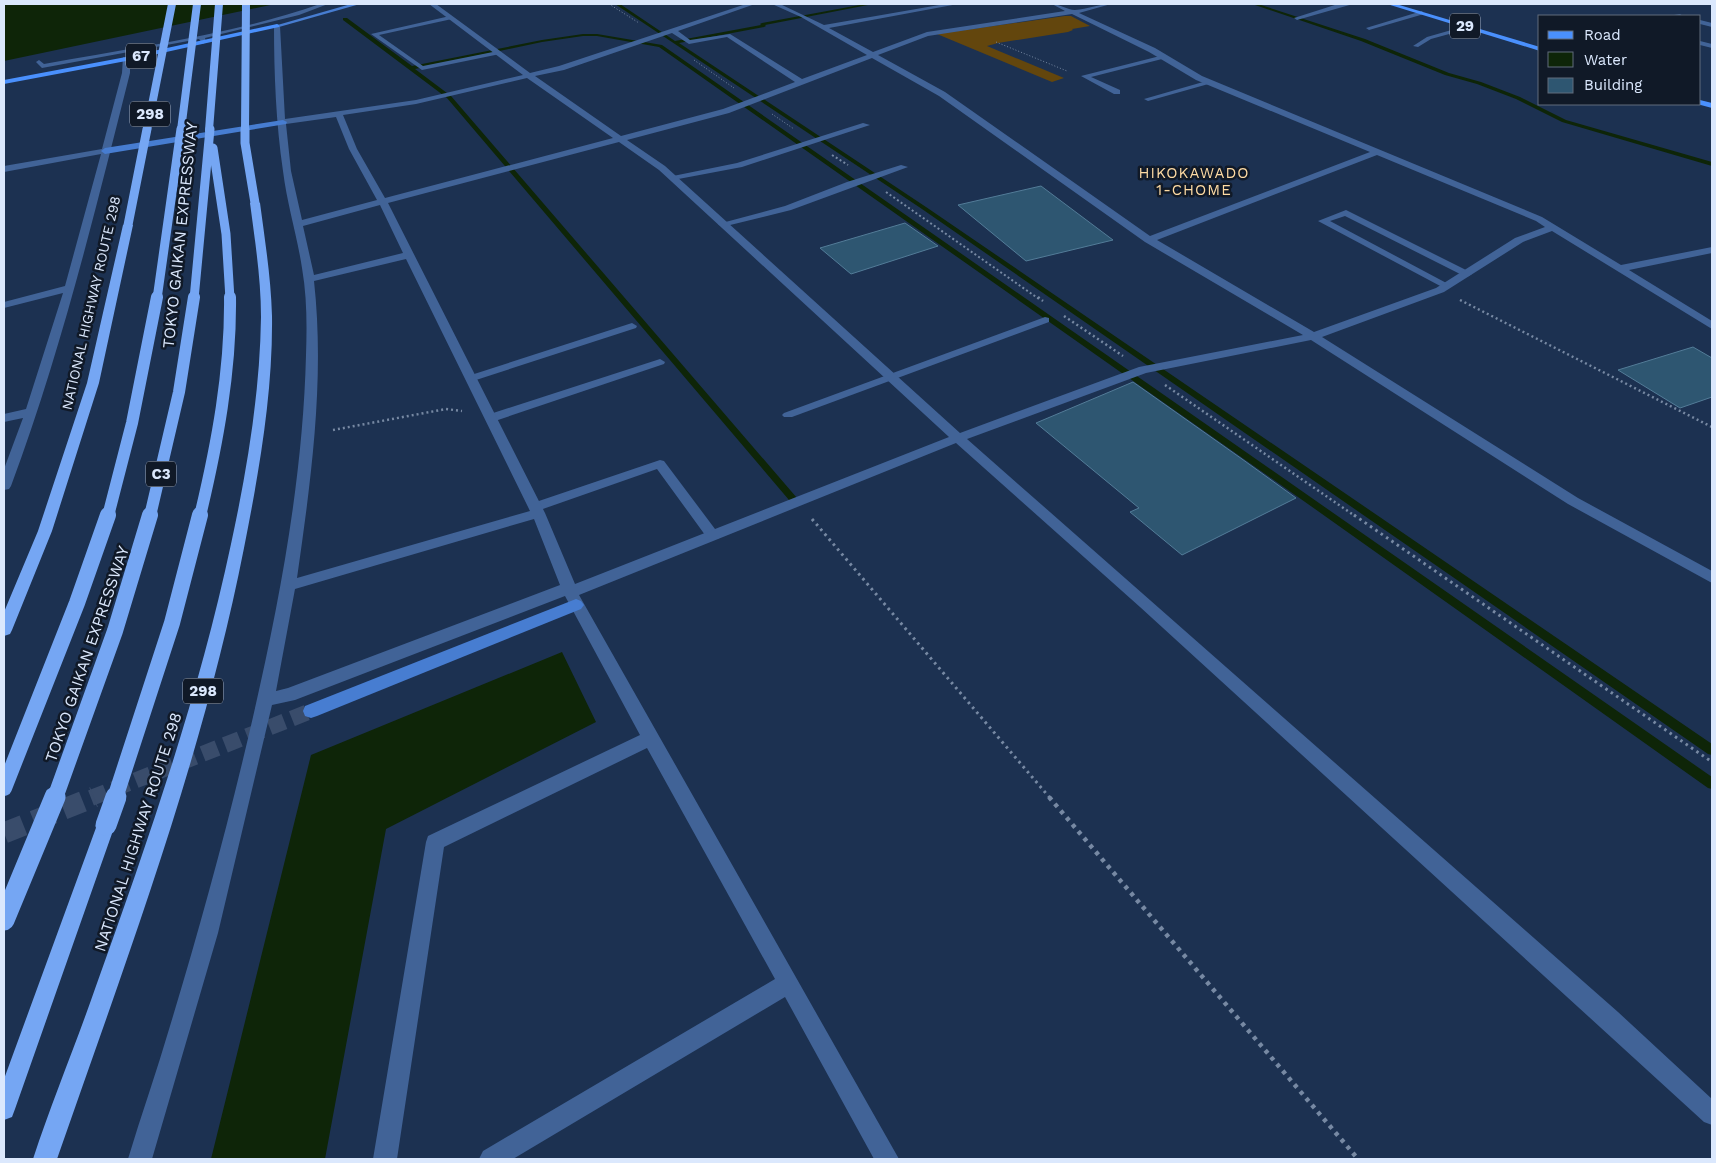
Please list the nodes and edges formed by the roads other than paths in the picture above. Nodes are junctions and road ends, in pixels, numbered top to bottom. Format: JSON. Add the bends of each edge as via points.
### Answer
{"nodes":[{"id":1,"x":172,"y":4,"type":"edge"},
{"id":2,"x":197,"y":4,"type":"edge"},
{"id":3,"x":219,"y":4,"type":"edge"},
{"id":4,"x":246,"y":4,"type":"edge"},
{"id":5,"x":325,"y":4,"type":"edge"},
{"id":6,"x":357,"y":4,"type":"edge"},
{"id":7,"x":432,"y":4,"type":"edge"},
{"id":8,"x":752,"y":4,"type":"edge"},
{"id":9,"x":775,"y":4,"type":"edge"},
{"id":10,"x":955,"y":4,"type":"edge"},
{"id":11,"x":1055,"y":4,"type":"edge"},
{"id":12,"x":1108,"y":4,"type":"edge"},
{"id":13,"x":1350,"y":4,"type":"edge"},
{"id":14,"x":1390,"y":4,"type":"edge"},
{"id":15,"x":1074,"y":12,"type":"junction"},
{"id":16,"x":1422,"y":13,"type":"junction"},
{"id":17,"x":450,"y":18,"type":"junction"},
{"id":18,"x":1297,"y":18,"type":"dead end"},
{"id":19,"x":277,"y":26,"type":"junction"},
{"id":20,"x":823,"y":27,"type":"junction"},
{"id":21,"x":1469,"y":27,"type":"junction"},
{"id":22,"x":1368,"y":28,"type":"dead end"},
{"id":23,"x":672,"y":30,"type":"junction"},
{"id":24,"x":202,"y":39,"type":"junction"},
{"id":25,"x":1416,"y":46,"type":"dead end"},
{"id":26,"x":1538,"y":48,"type":"edge"},
{"id":27,"x":498,"y":53,"type":"junction"},
{"id":28,"x":871,"y":56,"type":"junction"},
{"id":29,"x":1164,"y":57,"type":"junction"},
{"id":30,"x":126,"y":59,"type":"junction"},
{"id":31,"x":39,"y":62,"type":"dead end"},
{"id":32,"x":529,"y":76,"type":"junction"},
{"id":33,"x":4,"y":82,"type":"edge"},
{"id":34,"x":801,"y":82,"type":"junction"},
{"id":35,"x":1210,"y":82,"type":"junction"},
{"id":36,"x":1117,"y":92,"type":"dead end"},
{"id":37,"x":1148,"y":99,"type":"dead end"},
{"id":38,"x":338,"y":115,"type":"junction"},
{"id":39,"x":209,"y":122,"type":"junction"},
{"id":40,"x":283,"y":122,"type":"junction"},
{"id":41,"x":866,"y":125,"type":"dead end"},
{"id":42,"x":621,"y":140,"type":"junction"},
{"id":43,"x":105,"y":151,"type":"junction"},
{"id":44,"x":1377,"y":152,"type":"junction"},
{"id":45,"x":904,"y":167,"type":"dead end"},
{"id":46,"x":4,"y":169,"type":"edge"},
{"id":47,"x":673,"y":178,"type":"junction"},
{"id":48,"x":383,"y":202,"type":"junction"},
{"id":49,"x":298,"y":224,"type":"junction"},
{"id":50,"x":722,"y":224,"type":"junction"},
{"id":51,"x":1553,"y":227,"type":"junction"},
{"id":52,"x":1149,"y":240,"type":"junction"},
{"id":53,"x":1712,"y":250,"type":"edge"},
{"id":54,"x":408,"y":255,"type":"junction"},
{"id":55,"x":1618,"y":269,"type":"junction"},
{"id":56,"x":1467,"y":274,"type":"junction"},
{"id":57,"x":309,"y":279,"type":"junction"},
{"id":58,"x":69,"y":288,"type":"junction"},
{"id":59,"x":1443,"y":288,"type":"junction"},
{"id":60,"x":4,"y":305,"type":"edge"},
{"id":61,"x":1045,"y":320,"type":"dead end"},
{"id":62,"x":632,"y":326,"type":"dead end"},
{"id":63,"x":1712,"y":326,"type":"edge"},
{"id":64,"x":1313,"y":336,"type":"junction"},
{"id":65,"x":660,"y":362,"type":"dead end"},
{"id":66,"x":891,"y":377,"type":"junction"},
{"id":67,"x":472,"y":378,"type":"junction"},
{"id":68,"x":32,"y":412,"type":"junction"},
{"id":69,"x":788,"y":415,"type":"dead end"},
{"id":70,"x":491,"y":416,"type":"junction"},
{"id":71,"x":4,"y":418,"type":"edge"},
{"id":72,"x":958,"y":438,"type":"junction"},
{"id":73,"x":4,"y":486,"type":"edge"},
{"id":74,"x":537,"y":510,"type":"junction"},
{"id":75,"x":713,"y":536,"type":"junction"},
{"id":76,"x":1712,"y":578,"type":"edge"},
{"id":77,"x":288,"y":585,"type":"junction"},
{"id":78,"x":572,"y":595,"type":"junction"},
{"id":79,"x":4,"y":630,"type":"edge"},
{"id":80,"x":266,"y":699,"type":"junction"},
{"id":81,"x":311,"y":711,"type":"tunnel mouth"},
{"id":82,"x":650,"y":739,"type":"junction"},
{"id":83,"x":4,"y":788,"type":"edge"},
{"id":84,"x":4,"y":920,"type":"edge"},
{"id":85,"x":788,"y":983,"type":"junction"},
{"id":86,"x":4,"y":1108,"type":"edge"},
{"id":87,"x":1712,"y":1114,"type":"edge"},
{"id":88,"x":504,"y":1156,"type":"edge"},
{"id":89,"x":45,"y":1159,"type":"edge"},
{"id":90,"x":140,"y":1159,"type":"edge"},
{"id":91,"x":385,"y":1159,"type":"edge"},
{"id":92,"x":887,"y":1159,"type":"edge"}],
"edges":[{"from":1,"to":79,"type":"highway","name":"NATIONAL HIGHWAY ROUTE 298","number":"298","bridge":true,"via":[[128,225],[92,383],[45,530]]},
{"from":2,"to":83,"type":"highway","name":"TOKYO GAIKAN EXPRESSWAY","number":"C3","bridge":true,"via":[[168,234],[139,395],[118,480],[70,622]]},
{"from":3,"to":39,"type":"highway","name":"TOKYO GAIKAN EXPRESSWAY","number":"C3","bridge":true},
{"from":4,"to":89,"type":"highway","name":"NATIONAL HIGHWAY ROUTE 298","number":"298","bridge":true,"via":[[245,143],[264,275],[266,330],[250,481],[224,612],[192,728],[130,923]]},
{"from":5,"to":24,"type":"lane"},
{"from":6,"to":19,"type":"street"},
{"from":7,"to":17,"type":"street"},
{"from":8,"to":23,"type":"street"},
{"from":9,"to":20,"type":"street"},
{"from":10,"to":20,"type":"street"},
{"from":11,"to":15,"type":"street"},
{"from":12,"to":15,"type":"street"},
{"from":13,"to":18,"type":"lane"},
{"from":14,"to":16,"type":"main road","number":"29"},
{"from":15,"to":28,"type":"street","via":[[927,34]]},
{"from":15,"to":29,"type":"street"},
{"from":16,"to":21,"type":"main road","number":"29"},
{"from":16,"to":22,"type":"lane"},
{"from":17,"to":27,"type":"street"},
{"from":17,"to":27,"type":"lane","via":[[374,34],[422,68]]},
{"from":19,"to":24,"type":"main road","number":"67"},
{"from":19,"to":40,"type":"street"},
{"from":20,"to":28,"type":"street"},
{"from":21,"to":25,"type":"lane","via":[[1428,38]]},
{"from":21,"to":26,"type":"main road","number":"29"},
{"from":23,"to":32,"type":"street"},
{"from":23,"to":34,"type":"street","via":[[689,42],[728,35]]},
{"from":24,"to":30,"type":"main road","number":"67"},
{"from":24,"to":31,"type":"lane","via":[[42,66]]},
{"from":27,"to":32,"type":"street"},
{"from":28,"to":34,"type":"street"},
{"from":28,"to":52,"type":"street","via":[[942,94]]},
{"from":29,"to":35,"type":"street"},
{"from":29,"to":36,"type":"lane","via":[[1084,76]]},
{"from":30,"to":33,"type":"main road","number":"67"},
{"from":30,"to":43,"type":"street","via":[[126,72]]},
{"from":32,"to":38,"type":"street","via":[[416,102]]},
{"from":32,"to":42,"type":"street"},
{"from":34,"to":42,"type":"street","via":[[726,111]]},
{"from":35,"to":37,"type":"lane"},
{"from":35,"to":44,"type":"street"},
{"from":38,"to":40,"type":"street"},
{"from":38,"to":48,"type":"street"},
{"from":39,"to":84,"type":"highway","name":"TOKYO GAIKAN EXPRESSWAY","number":"C3","bridge":true,"via":[[192,314],[160,480],[124,607],[65,772]]},
{"from":39,"to":86,"type":"highway","bridge":true,"via":[[219,184],[230,318],[224,396],[211,469],[189,567],[156,680]]},
{"from":40,"to":43,"type":"street"},
{"from":40,"to":49,"type":"street","via":[[287,170]]},
{"from":41,"to":47,"type":"lane","via":[[739,165]]},
{"from":42,"to":47,"type":"street"},
{"from":42,"to":48,"type":"street"},
{"from":43,"to":46,"type":"street"},
{"from":43,"to":58,"type":"street"},
{"from":44,"to":51,"type":"street"},
{"from":44,"to":52,"type":"street"},
{"from":45,"to":50,"type":"lane","via":[[788,208]]},
{"from":47,"to":50,"type":"street"},
{"from":48,"to":49,"type":"street"},
{"from":48,"to":54,"type":"street"},
{"from":49,"to":57,"type":"street"},
{"from":50,"to":66,"type":"street"},
{"from":51,"to":55,"type":"street"},
{"from":51,"to":56,"type":"street","via":[[1519,240]]},
{"from":52,"to":64,"type":"street"},
{"from":53,"to":55,"type":"street"},
{"from":54,"to":57,"type":"street"},
{"from":54,"to":67,"type":"street"},
{"from":55,"to":63,"type":"street"},
{"from":56,"to":59,"type":"street"},
{"from":56,"to":59,"type":"lane","via":[[1346,213],[1322,221]]},
{"from":57,"to":77,"type":"street","via":[[312,364],[304,475]]},
{"from":58,"to":60,"type":"street"},
{"from":58,"to":68,"type":"street"},
{"from":59,"to":64,"type":"street"},
{"from":61,"to":66,"type":"lane"},
{"from":62,"to":67,"type":"lane"},
{"from":64,"to":72,"type":"street","via":[[1143,370]]},
{"from":64,"to":76,"type":"street","via":[[1573,501]]},
{"from":65,"to":70,"type":"lane"},
{"from":66,"to":69,"type":"lane"},
{"from":66,"to":72,"type":"street"},
{"from":67,"to":70,"type":"street"},
{"from":68,"to":71,"type":"street"},
{"from":68,"to":73,"type":"street"},
{"from":70,"to":74,"type":"street"},
{"from":72,"to":75,"type":"street"},
{"from":72,"to":87,"type":"street"},
{"from":74,"to":75,"type":"lane","via":[[660,464]]},
{"from":74,"to":77,"type":"street"},
{"from":74,"to":78,"type":"street"},
{"from":75,"to":78,"type":"street"},
{"from":77,"to":80,"type":"street"},
{"from":78,"to":80,"type":"street","via":[[289,695]]},
{"from":78,"to":81,"type":"street"},
{"from":78,"to":82,"type":"street"},
{"from":80,"to":90,"type":"street","via":[[216,904]]},
{"from":82,"to":85,"type":"street"},
{"from":82,"to":91,"type":"street","via":[[435,842]]},
{"from":85,"to":88,"type":"street"},
{"from":85,"to":92,"type":"street"}]}
